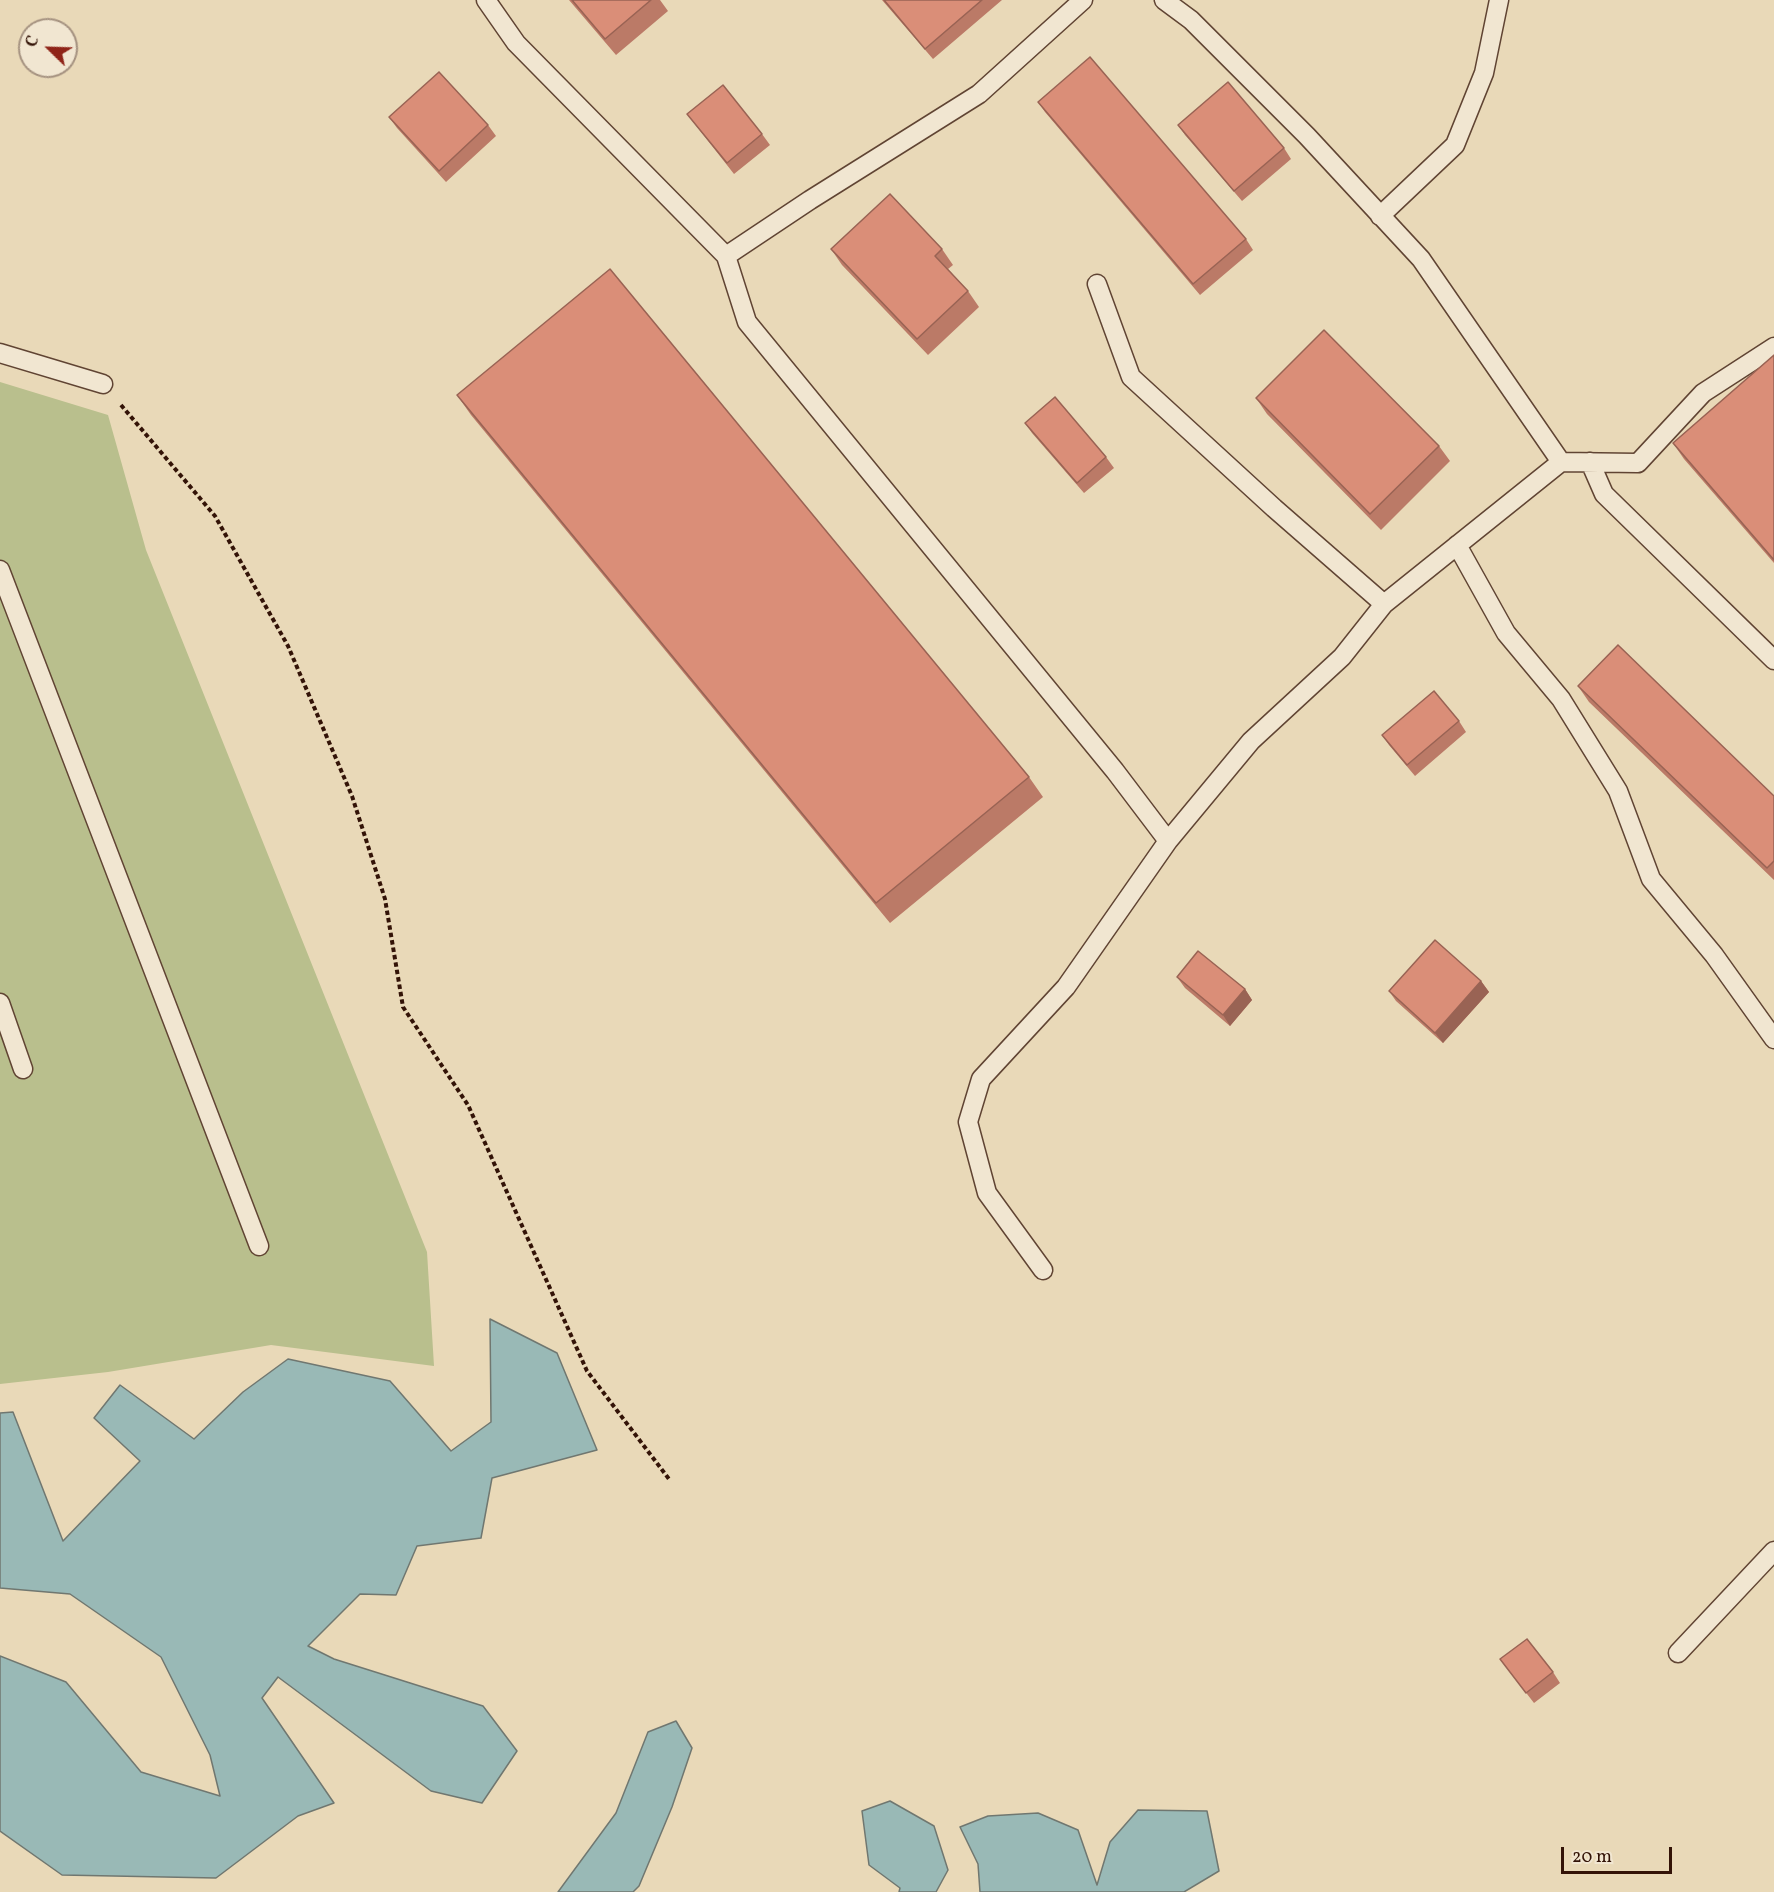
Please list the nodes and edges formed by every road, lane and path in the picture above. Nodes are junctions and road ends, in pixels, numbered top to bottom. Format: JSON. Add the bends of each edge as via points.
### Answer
{"nodes":[{"id":1,"x":486,"y":0,"type":"edge"},
{"id":2,"x":1083,"y":0,"type":"edge"},
{"id":3,"x":1164,"y":0,"type":"edge"},
{"id":4,"x":1499,"y":0,"type":"edge"},
{"id":5,"x":1380,"y":216,"type":"junction"},
{"id":6,"x":726,"y":256,"type":"junction"},
{"id":7,"x":1096,"y":284,"type":"dead end"},
{"id":8,"x":1774,"y":347,"type":"edge"},
{"id":9,"x":0,"y":353,"type":"edge"},
{"id":10,"x":103,"y":384,"type":"joint"},
{"id":11,"x":1561,"y":462,"type":"junction"},
{"id":12,"x":1590,"y":462,"type":"junction"},
{"id":13,"x":1457,"y":545,"type":"junction"},
{"id":14,"x":0,"y":570,"type":"edge"},
{"id":15,"x":1384,"y":604,"type":"junction"},
{"id":16,"x":1774,"y":660,"type":"edge"},
{"id":17,"x":1168,"y":841,"type":"junction"},
{"id":18,"x":0,"y":1003,"type":"edge"},
{"id":19,"x":1774,"y":1039,"type":"edge"},
{"id":20,"x":23,"y":1069,"type":"dead end"},
{"id":21,"x":259,"y":1246,"type":"dead end"},
{"id":22,"x":1043,"y":1270,"type":"dead end"},
{"id":23,"x":669,"y":1479,"type":"dead end"},
{"id":24,"x":1774,"y":1551,"type":"edge"},
{"id":25,"x":1678,"y":1653,"type":"dead end"}],
"edges":[{"from":1,"to":6,"type":"lane","via":[[516,43]]},
{"from":2,"to":6,"type":"lane","via":[[979,94]]},
{"from":3,"to":5,"type":"lane","via":[[1224,54]]},
{"from":4,"to":5,"type":"lane","via":[[1484,73],[1455,145]]},
{"from":5,"to":11,"type":"lane","via":[[1421,260]]},
{"from":6,"to":17,"type":"lane","via":[[747,322]]},
{"from":7,"to":15,"type":"lane","via":[[1131,377]]},
{"from":8,"to":12,"type":"lane","via":[[1703,393],[1638,463]]},
{"from":9,"to":10,"type":"lane"},
{"from":10,"to":23,"type":"path","via":[[214,516],[288,646],[352,796],[385,899],[403,1006],[468,1105],[587,1371]]},
{"from":11,"to":12,"type":"lane"},
{"from":11,"to":13,"type":"lane"},
{"from":12,"to":16,"type":"lane","via":[[1604,494]]},
{"from":13,"to":15,"type":"lane"},
{"from":13,"to":19,"type":"lane","via":[[1506,633],[1561,699],[1618,791],[1651,879],[1714,955]]},
{"from":14,"to":21,"type":"lane"},
{"from":15,"to":17,"type":"lane","via":[[1342,657],[1251,741]]},
{"from":17,"to":22,"type":"lane","via":[[1066,987],[981,1078],[968,1122],[987,1193]]},
{"from":18,"to":20,"type":"lane"},
{"from":24,"to":25,"type":"lane"}]}
